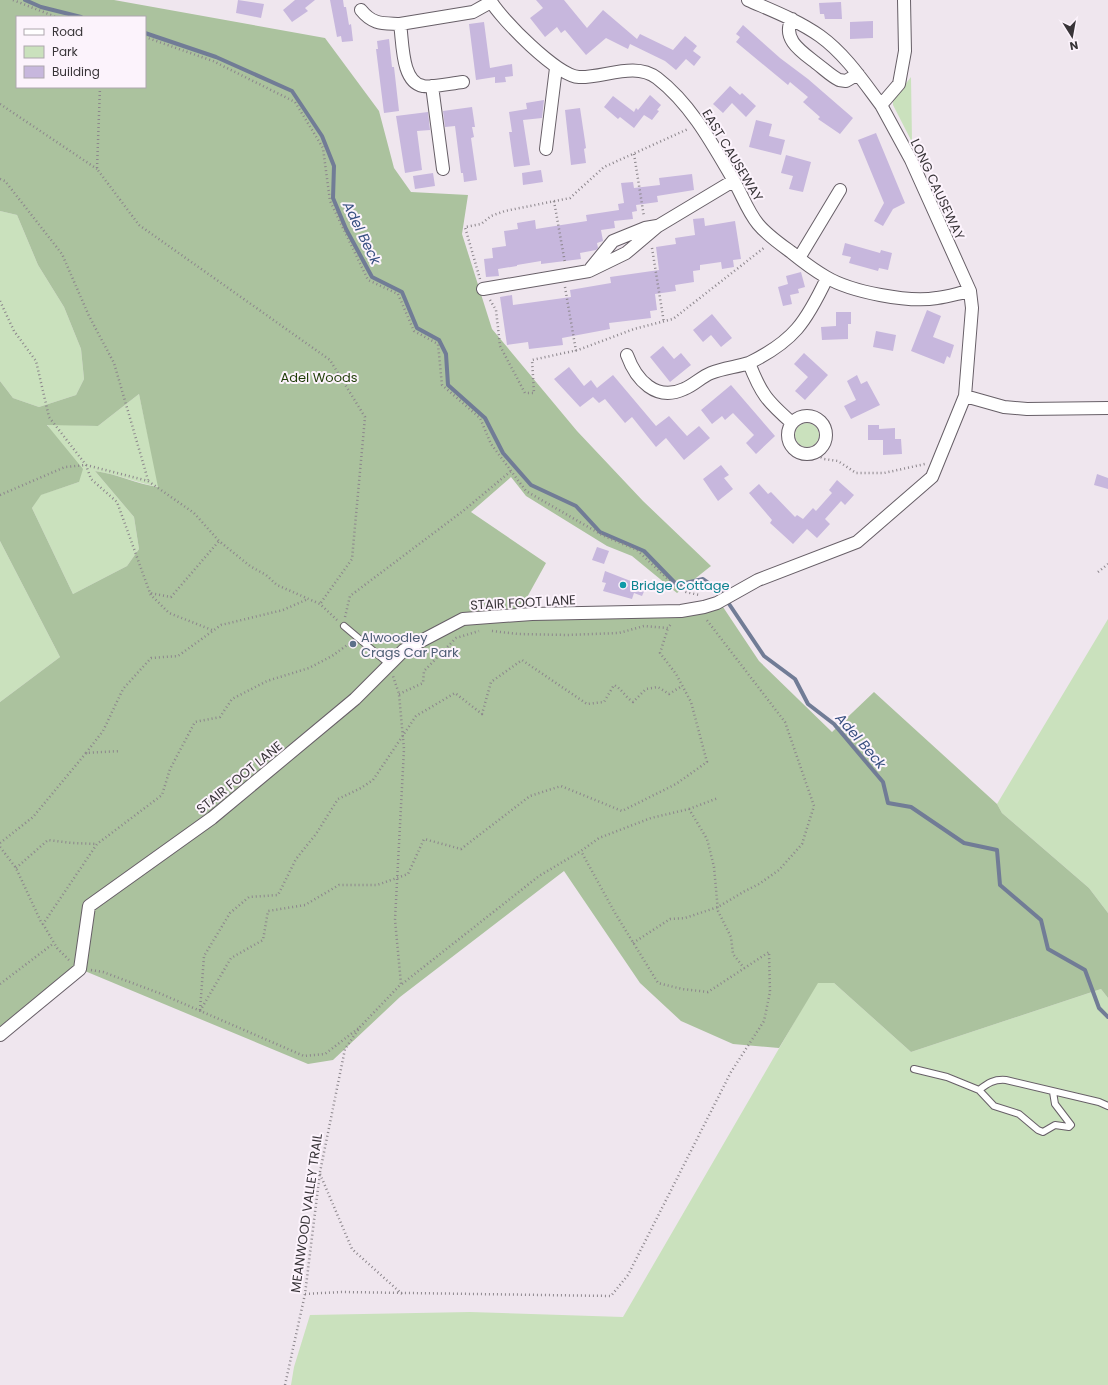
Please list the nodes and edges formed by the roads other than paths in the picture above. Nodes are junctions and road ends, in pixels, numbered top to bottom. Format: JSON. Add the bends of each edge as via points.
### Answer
{"nodes":[{"id":1,"x":748,"y":0,"type":"edge"},
{"id":2,"x":904,"y":0,"type":"edge"},
{"id":3,"x":491,"y":1,"type":"edge"},
{"id":4,"x":360,"y":10,"type":"dead end"},
{"id":5,"x":792,"y":19,"type":"junction"},
{"id":6,"x":400,"y":24,"type":"junction"},
{"id":7,"x":556,"y":68,"type":"junction"},
{"id":8,"x":858,"y":74,"type":"junction"},
{"id":9,"x":462,"y":82,"type":"dead end"},
{"id":10,"x":432,"y":86,"type":"junction"},
{"id":11,"x":881,"y":105,"type":"junction"},
{"id":12,"x":546,"y":149,"type":"dead end"},
{"id":13,"x":443,"y":169,"type":"dead end"},
{"id":14,"x":733,"y":181,"type":"junction"},
{"id":15,"x":840,"y":190,"type":"dead end"},
{"id":16,"x":651,"y":229,"type":"junction"},
{"id":17,"x":798,"y":258,"type":"junction"},
{"id":18,"x":589,"y":271,"type":"junction"},
{"id":19,"x":827,"y":278,"type":"junction"},
{"id":20,"x":483,"y":289,"type":"road end"},
{"id":21,"x":970,"y":291,"type":"junction"},
{"id":22,"x":627,"y":356,"type":"dead end"},
{"id":23,"x":749,"y":363,"type":"junction"},
{"id":24,"x":965,"y":396,"type":"junction"},
{"id":25,"x":1108,"y":408,"type":"edge"},
{"id":26,"x":792,"y":423,"type":"junction"},
{"id":27,"x":344,"y":626,"type":"road end"},
{"id":28,"x":389,"y":664,"type":"junction"},
{"id":29,"x":0,"y":1035,"type":"edge"},
{"id":30,"x":914,"y":1069,"type":"dead end"},
{"id":31,"x":979,"y":1090,"type":"junction"},
{"id":32,"x":1053,"y":1092,"type":"junction"},
{"id":33,"x":1108,"y":1106,"type":"edge"}],
"edges":[{"from":1,"to":5,"type":"street","name":"LONG CAUSEWAY"},
{"from":2,"to":11,"type":"street","via":[[905,51],[899,84]]},
{"from":3,"to":6,"type":"street","via":[[472,12]]},
{"from":3,"to":7,"type":"street","name":"EAST CAUSEWAY","via":[[504,19]]},
{"from":4,"to":6,"type":"street","via":[[368,19],[379,23]]},
{"from":5,"to":8,"type":"street","name":"LONG CAUSEWAY","via":[[820,36]]},
{"from":5,"to":8,"type":"street","via":[[789,33],[797,48],[839,80],[846,81]]},
{"from":6,"to":10,"type":"street","via":[[407,73],[413,82],[423,87]]},
{"from":7,"to":12,"type":"street"},
{"from":7,"to":14,"type":"street","name":"EAST CAUSEWAY","via":[[578,77],[593,77],[622,71],[645,71],[657,78],[680,99],[699,124]]},
{"from":8,"to":11,"type":"street","name":"LONG CAUSEWAY"},
{"from":9,"to":10,"type":"street"},
{"from":10,"to":13,"type":"street"},
{"from":11,"to":21,"type":"street","name":"LONG CAUSEWAY","via":[[911,160]]},
{"from":14,"to":16,"type":"street"},
{"from":14,"to":17,"type":"street","name":"EAST CAUSEWAY","via":[[758,224]]},
{"from":15,"to":17,"type":"street"},
{"from":16,"to":18,"type":"street","via":[[626,253]]},
{"from":16,"to":18,"type":"street","via":[[613,241]]},
{"from":17,"to":19,"type":"street","name":"EAST CAUSEWAY"},
{"from":18,"to":20,"type":"street"},
{"from":19,"to":21,"type":"street","name":"EAST CAUSEWAY","via":[[865,292],[910,299],[936,299]]},
{"from":19,"to":23,"type":"street","via":[[805,320],[796,330],[777,347]]},
{"from":21,"to":24,"type":"street","name":"LONG CAUSEWAY","via":[[972,308]]},
{"from":22,"to":23,"type":"street","via":[[632,369],[643,383],[650,389],[665,392],[684,390],[711,373]]},
{"from":23,"to":26,"type":"street","via":[[759,388],[769,402]]},
{"from":24,"to":25,"type":"street","via":[[1004,407],[1026,409]]},
{"from":24,"to":28,"type":"street","name":"STAIR FOOT LANE","via":[[932,478],[857,542],[758,580],[717,603],[704,607],[682,611],[532,614],[463,619],[404,650]]},
{"from":26,"to":26,"type":"street","via":[[788,435],[791,447],[802,454],[814,453],[824,445],[826,433],[820,422],[809,416]]},
{"from":27,"to":28,"type":"lane"},
{"from":28,"to":29,"type":"street","name":"STAIR FOOT LANE","via":[[355,699],[212,818],[89,906],[80,969]]},
{"from":30,"to":31,"type":"lane","via":[[947,1077]]},
{"from":31,"to":32,"type":"lane","via":[[998,1079]]},
{"from":31,"to":32,"type":"lane","via":[[994,1106],[1019,1114],[1043,1132],[1055,1125],[1069,1128],[1071,1124],[1055,1104]]},
{"from":32,"to":33,"type":"lane"}]}
